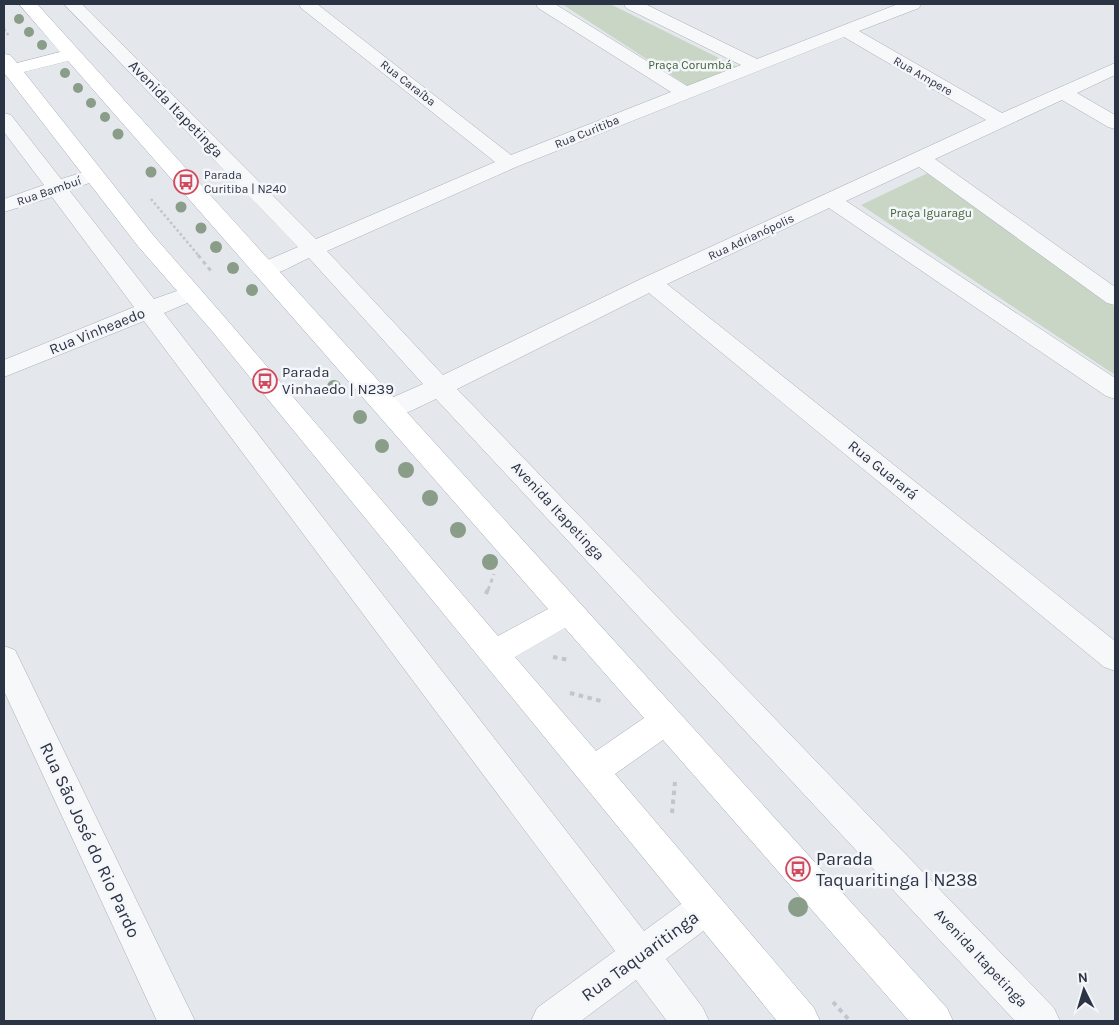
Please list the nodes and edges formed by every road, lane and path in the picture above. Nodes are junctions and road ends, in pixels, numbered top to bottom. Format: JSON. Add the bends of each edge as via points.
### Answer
{"nodes":[{"id":1,"x":28,"y":4,"type":"edge"},
{"id":2,"x":73,"y":4,"type":"edge"},
{"id":3,"x":307,"y":4,"type":"edge"},
{"id":4,"x":544,"y":4,"type":"edge"},
{"id":5,"x":632,"y":4,"type":"edge"},
{"id":6,"x":899,"y":6,"type":"edge"},
{"id":7,"x":846,"y":31,"type":"junction"},
{"id":8,"x":72,"y":54,"type":"junction"},
{"id":9,"x":8,"y":65,"type":"edge"},
{"id":10,"x":754,"y":65,"type":"junction"},
{"id":11,"x":1115,"y":68,"type":"edge"},
{"id":12,"x":1062,"y":92,"type":"junction"},
{"id":13,"x":684,"y":93,"type":"junction"},
{"id":14,"x":4,"y":119,"type":"edge"},
{"id":15,"x":1000,"y":120,"type":"junction"},
{"id":16,"x":1115,"y":123,"type":"edge"},
{"id":17,"x":920,"y":158,"type":"junction"},
{"id":18,"x":509,"y":163,"type":"junction"},
{"id":19,"x":94,"y":175,"type":"junction"},
{"id":20,"x":58,"y":188,"type":"junction"},
{"id":21,"x":831,"y":200,"type":"junction"},
{"id":22,"x":4,"y":206,"type":"edge"},
{"id":23,"x":312,"y":248,"type":"junction"},
{"id":24,"x":264,"y":270,"type":"junction"},
{"id":25,"x":651,"y":283,"type":"junction"},
{"id":26,"x":191,"y":292,"type":"junction"},
{"id":27,"x":1115,"y":298,"type":"edge"},
{"id":28,"x":148,"y":310,"type":"junction"},
{"id":29,"x":4,"y":369,"type":"edge"},
{"id":30,"x":440,"y":387,"type":"junction"},
{"id":31,"x":1115,"y":390,"type":"edge"},
{"id":32,"x":389,"y":409,"type":"junction"},
{"id":33,"x":569,"y":611,"type":"junction"},
{"id":34,"x":494,"y":654,"type":"junction"},
{"id":35,"x":1115,"y":658,"type":"edge"},
{"id":36,"x":4,"y":659,"type":"edge"},
{"id":37,"x":564,"y":686,"type":"dead end"},
{"id":38,"x":606,"y":702,"type":"dead end"},
{"id":39,"x":666,"y":720,"type":"junction"},
{"id":40,"x":592,"y":772,"type":"junction"},
{"id":41,"x":705,"y":908,"type":"junction"},
{"id":42,"x":641,"y":955,"type":"junction"},
{"id":43,"x":176,"y":1021,"type":"edge"},
{"id":44,"x":550,"y":1021,"type":"edge"},
{"id":45,"x":690,"y":1021,"type":"edge"},
{"id":46,"x":801,"y":1021,"type":"edge"},
{"id":47,"x":934,"y":1021,"type":"edge"},
{"id":48,"x":1041,"y":1021,"type":"edge"}],
"edges":[{"from":1,"to":8,"type":"main road"},
{"from":2,"to":23,"type":"street","name":"Avenida Itapetinga"},
{"from":3,"to":18,"type":"street","name":"Rua Caraíba"},
{"from":4,"to":13,"type":"street"},
{"from":5,"to":10,"type":"street"},
{"from":6,"to":7,"type":"street","name":"Rua Curitiba"},
{"from":7,"to":10,"type":"street","name":"Rua Curitiba"},
{"from":7,"to":15,"type":"street","name":"Rua Ampere"},
{"from":8,"to":9,"type":"main road"},
{"from":8,"to":24,"type":"main road"},
{"from":9,"to":19,"type":"main road"},
{"from":10,"to":13,"type":"street","name":"Rua Curitiba"},
{"from":11,"to":12,"type":"street","name":"Rua Adrianópolis"},
{"from":12,"to":15,"type":"street","name":"Rua Adrianópolis"},
{"from":12,"to":16,"type":"street"},
{"from":13,"to":18,"type":"street","name":"Rua Curitiba"},
{"from":14,"to":20,"type":"street"},
{"from":15,"to":17,"type":"street","name":"Rua Adrianópolis"},
{"from":17,"to":21,"type":"street","name":"Rua Adrianópolis"},
{"from":17,"to":27,"type":"street"},
{"from":18,"to":23,"type":"street","name":"Rua Curitiba"},
{"from":19,"to":20,"type":"street","name":"Rua Bambuí"},
{"from":19,"to":26,"type":"main road"},
{"from":20,"to":22,"type":"street","name":"Rua Bambuí"},
{"from":20,"to":28,"type":"street"},
{"from":21,"to":25,"type":"street","name":"Rua Adrianópolis"},
{"from":21,"to":31,"type":"street"},
{"from":23,"to":24,"type":"street","name":"Rua Curitiba"},
{"from":23,"to":30,"type":"street","name":"Avenida Itapetinga"},
{"from":24,"to":32,"type":"main road"},
{"from":25,"to":30,"type":"street","name":"Rua Adrianópolis"},
{"from":25,"to":35,"type":"street","name":"Rua Guarará"},
{"from":26,"to":28,"type":"street","name":"Rua Vinheaedo"},
{"from":26,"to":34,"type":"main road"},
{"from":28,"to":29,"type":"street","name":"Rua Vinheaedo"},
{"from":28,"to":42,"type":"street"},
{"from":30,"to":32,"type":"street","name":"Rua Adrianópolis"},
{"from":30,"to":48,"type":"street","name":"Avenida Itapetinga"},
{"from":32,"to":33,"type":"main road"},
{"from":33,"to":34,"type":"main road"},
{"from":33,"to":39,"type":"main road"},
{"from":34,"to":40,"type":"main road"},
{"from":36,"to":43,"type":"street","name":"Rua São José do Rio Pardo"},
{"from":37,"to":38,"type":"path","via":[[569,693]]},
{"from":39,"to":40,"type":"main road"},
{"from":39,"to":47,"type":"main road"},
{"from":40,"to":41,"type":"main road"},
{"from":41,"to":42,"type":"street","name":"Rua Taquaritinga"},
{"from":41,"to":46,"type":"main road"},
{"from":42,"to":44,"type":"street","name":"Rua Taquaritinga"},
{"from":42,"to":45,"type":"street"}]}
